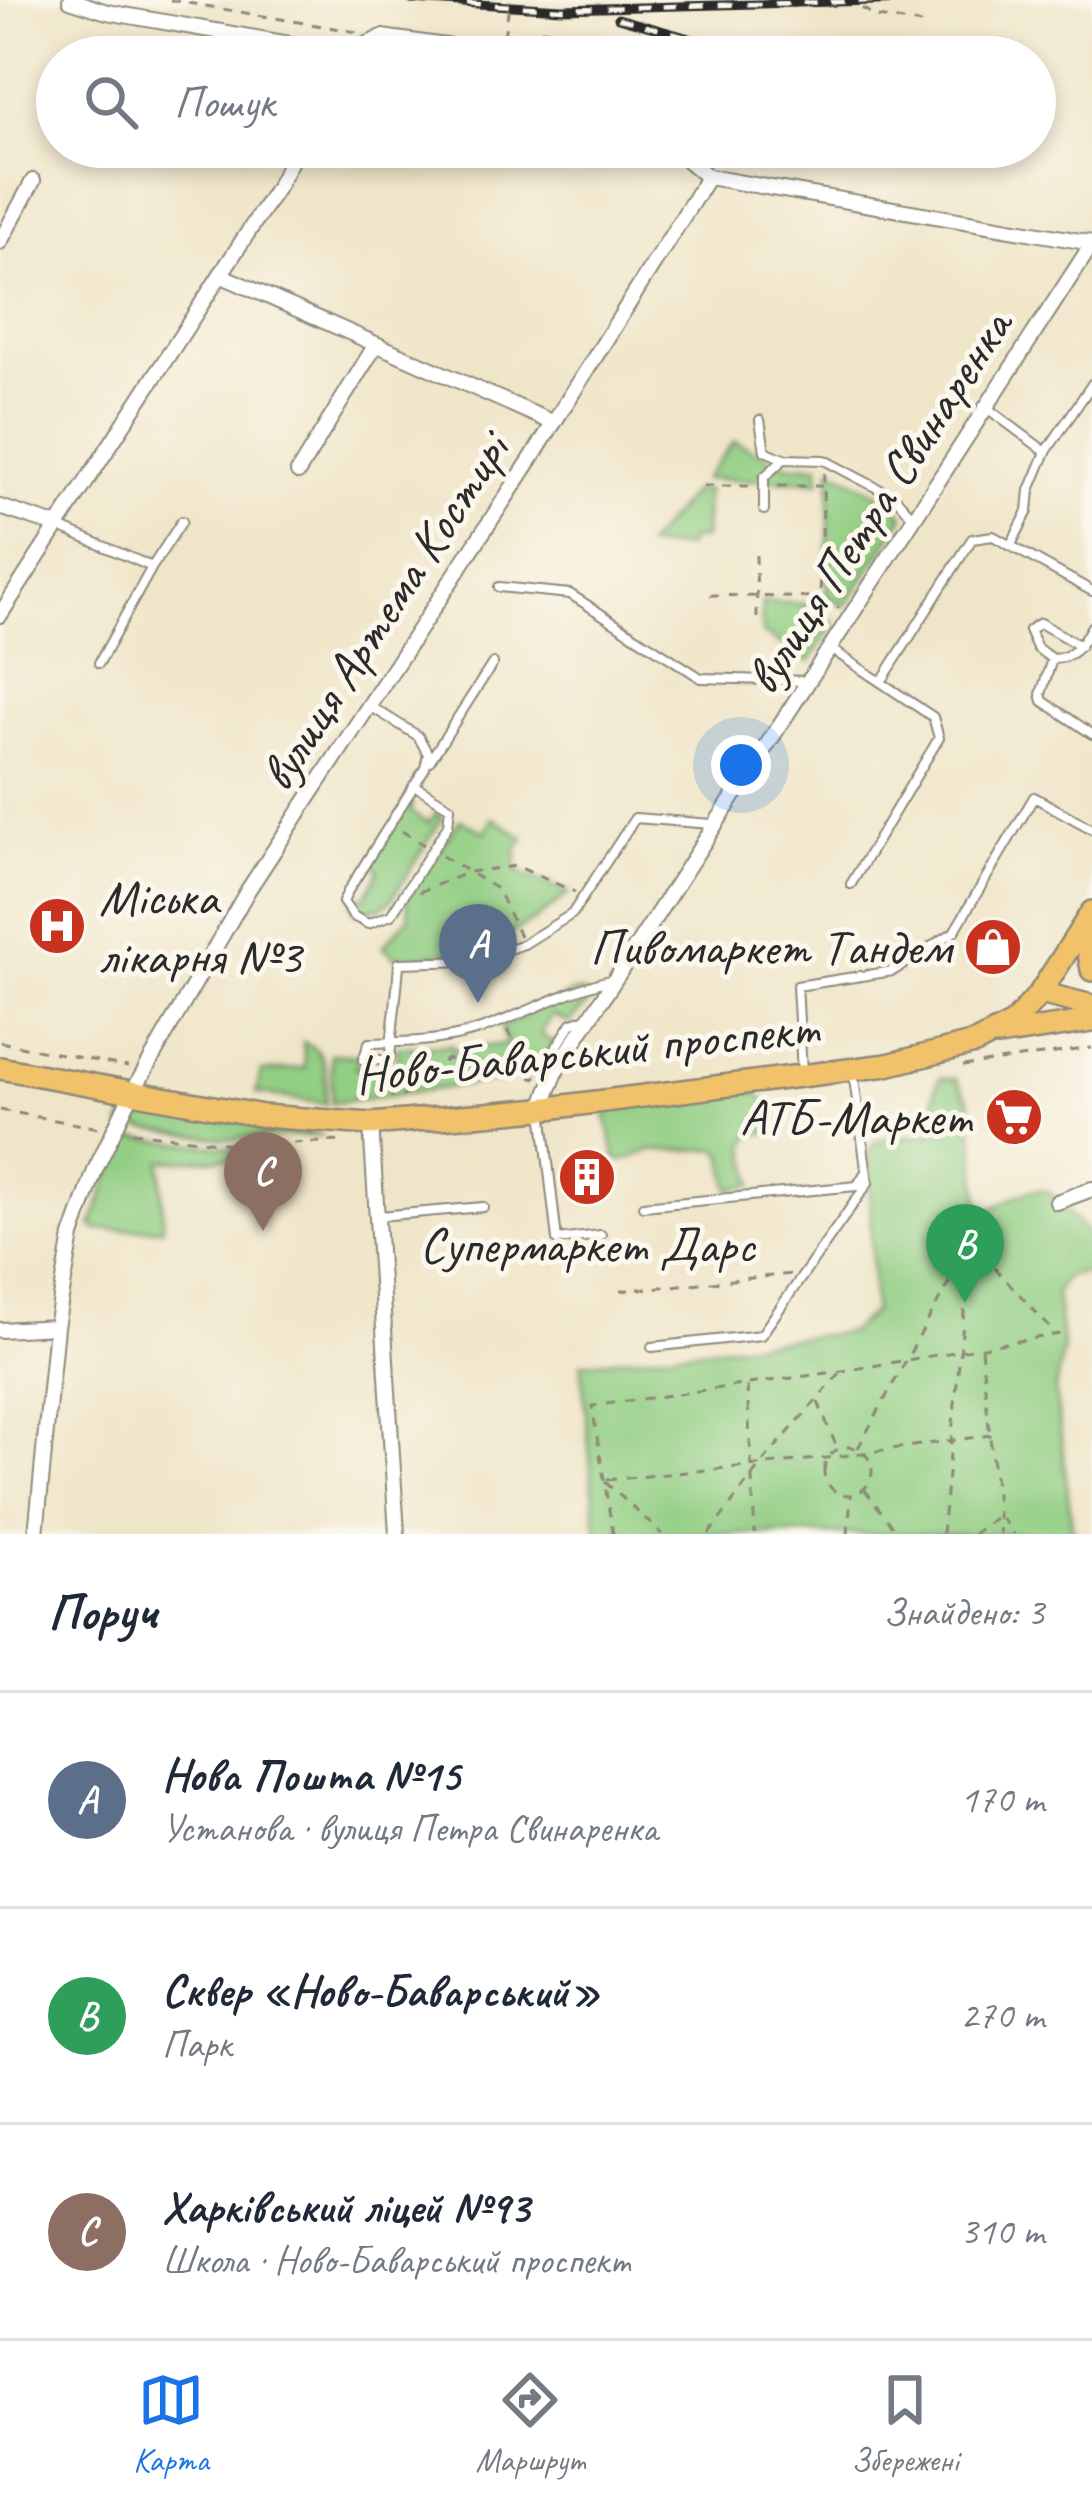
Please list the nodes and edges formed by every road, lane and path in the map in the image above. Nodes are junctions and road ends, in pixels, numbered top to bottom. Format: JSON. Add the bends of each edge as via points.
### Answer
{"nodes":[{"id":1,"x":70,"y":0,"type":"edge"},
{"id":2,"x":170,"y":0,"type":"edge"},
{"id":3,"x":510,"y":0,"type":"edge"},
{"id":4,"x":846,"y":0,"type":"edge"},
{"id":5,"x":921,"y":24,"type":"dead end"},
{"id":6,"x":243,"y":36,"type":"edge"},
{"id":7,"x":376,"y":36,"type":"edge"},
{"id":8,"x":504,"y":36,"type":"edge"},
{"id":9,"x":285,"y":168,"type":"edge"},
{"id":10,"x":697,"y":168,"type":"edge"},
{"id":11,"x":708,"y":177,"type":"junction"},
{"id":12,"x":33,"y":181,"type":"dead end"},
{"id":13,"x":0,"y":242,"type":"edge"},
{"id":14,"x":1092,"y":244,"type":"edge"},
{"id":15,"x":220,"y":275,"type":"junction"},
{"id":16,"x":375,"y":346,"type":"junction"},
{"id":17,"x":1092,"y":384,"type":"edge"},
{"id":18,"x":986,"y":407,"type":"junction"},
{"id":19,"x":760,"y":419,"type":"dead end"},
{"id":20,"x":554,"y":423,"type":"junction"},
{"id":21,"x":1046,"y":452,"type":"junction"},
{"id":22,"x":784,"y":459,"type":"junction"},
{"id":23,"x":824,"y":466,"type":"dead end"},
{"id":24,"x":298,"y":472,"type":"dead end"},
{"id":25,"x":0,"y":507,"type":"edge"},
{"id":26,"x":764,"y":511,"type":"dead end"},
{"id":27,"x":914,"y":518,"type":"junction"},
{"id":28,"x":182,"y":521,"type":"dead end"},
{"id":29,"x":58,"y":526,"type":"junction"},
{"id":30,"x":1011,"y":545,"type":"junction"},
{"id":31,"x":756,"y":555,"type":"dead end"},
{"id":32,"x":152,"y":567,"type":"junction"},
{"id":33,"x":499,"y":587,"type":"dead end"},
{"id":34,"x":1092,"y":591,"type":"edge"},
{"id":35,"x":710,"y":595,"type":"dead end"},
{"id":36,"x":820,"y":598,"type":"junction"},
{"id":37,"x":0,"y":614,"type":"edge"},
{"id":38,"x":852,"y":614,"type":"junction"},
{"id":39,"x":757,"y":618,"type":"dead end"},
{"id":40,"x":1092,"y":626,"type":"edge"},
{"id":41,"x":1080,"y":646,"type":"junction"},
{"id":42,"x":830,"y":649,"type":"junction"},
{"id":43,"x":1052,"y":659,"type":"junction"},
{"id":44,"x":98,"y":663,"type":"dead end"},
{"id":45,"x":493,"y":663,"type":"dead end"},
{"id":46,"x":808,"y":681,"type":"junction"},
{"id":47,"x":881,"y":682,"type":"junction"},
{"id":48,"x":370,"y":706,"type":"junction"},
{"id":49,"x":1092,"y":734,"type":"edge"},
{"id":50,"x":424,"y":768,"type":"junction"},
{"id":51,"x":414,"y":784,"type":"junction"},
{"id":52,"x":390,"y":823,"type":"junction"},
{"id":53,"x":715,"y":825,"type":"junction"},
{"id":54,"x":1092,"y":829,"type":"edge"},
{"id":55,"x":432,"y":850,"type":"junction"},
{"id":56,"x":469,"y":872,"type":"junction"},
{"id":57,"x":851,"y":884,"type":"dead end"},
{"id":58,"x":584,"y":896,"type":"junction"},
{"id":59,"x":401,"y":899,"type":"junction"},
{"id":60,"x":1088,"y":918,"type":"edge"},
{"id":61,"x":524,"y":944,"type":"junction"},
{"id":62,"x":1092,"y":970,"type":"edge"},
{"id":63,"x":616,"y":978,"type":"junction"},
{"id":64,"x":1040,"y":993,"type":"junction"},
{"id":65,"x":1092,"y":1006,"type":"edge"},
{"id":66,"x":1092,"y":1021,"type":"edge"},
{"id":67,"x":501,"y":1022,"type":"junction"},
{"id":68,"x":992,"y":1036,"type":"junction"},
{"id":69,"x":0,"y":1042,"type":"edge"},
{"id":70,"x":391,"y":1042,"type":"junction"},
{"id":71,"x":1092,"y":1048,"type":"edge"},
{"id":72,"x":390,"y":1060,"type":"junction"},
{"id":73,"x":964,"y":1066,"type":"dead end"},
{"id":74,"x":0,"y":1068,"type":"edge"},
{"id":75,"x":852,"y":1069,"type":"junction"},
{"id":76,"x":145,"y":1071,"type":"junction"},
{"id":77,"x":802,"y":1076,"type":"junction"},
{"id":78,"x":132,"y":1094,"type":"junction"},
{"id":79,"x":402,"y":1096,"type":"dead end"},
{"id":80,"x":392,"y":1098,"type":"dead end"},
{"id":81,"x":542,"y":1109,"type":"junction"},
{"id":82,"x":0,"y":1110,"type":"edge"},
{"id":83,"x":114,"y":1130,"type":"junction"},
{"id":84,"x":372,"y":1132,"type":"junction"},
{"id":85,"x":866,"y":1172,"type":"junction"},
{"id":86,"x":1092,"y":1189,"type":"edge"},
{"id":87,"x":1057,"y":1202,"type":"dead end"},
{"id":88,"x":643,"y":1206,"type":"dead end"},
{"id":89,"x":483,"y":1207,"type":"dead end"},
{"id":90,"x":377,"y":1216,"type":"junction"},
{"id":91,"x":601,"y":1235,"type":"dead end"},
{"id":92,"x":971,"y":1243,"type":"junction"},
{"id":93,"x":805,"y":1273,"type":"junction"},
{"id":94,"x":620,"y":1291,"type":"dead end"},
{"id":95,"x":56,"y":1327,"type":"junction"},
{"id":96,"x":0,"y":1330,"type":"edge"},
{"id":97,"x":1066,"y":1333,"type":"dead end"},
{"id":98,"x":1056,"y":1334,"type":"junction"},
{"id":99,"x":980,"y":1347,"type":"junction"},
{"id":100,"x":652,"y":1348,"type":"dead end"},
{"id":101,"x":963,"y":1350,"type":"junction"},
{"id":102,"x":905,"y":1360,"type":"junction"},
{"id":103,"x":842,"y":1371,"type":"junction"},
{"id":104,"x":746,"y":1384,"type":"junction"},
{"id":105,"x":817,"y":1400,"type":"junction"},
{"id":106,"x":992,"y":1435,"type":"junction"},
{"id":107,"x":951,"y":1440,"type":"junction"},
{"id":108,"x":838,"y":1448,"type":"junction"},
{"id":109,"x":861,"y":1450,"type":"junction"},
{"id":110,"x":827,"y":1458,"type":"junction"},
{"id":111,"x":765,"y":1462,"type":"junction"},
{"id":112,"x":753,"y":1463,"type":"junction"},
{"id":113,"x":753,"y":1474,"type":"junction"},
{"id":114,"x":604,"y":1481,"type":"junction"},
{"id":115,"x":864,"y":1489,"type":"junction"},
{"id":116,"x":852,"y":1495,"type":"junction"},
{"id":117,"x":999,"y":1515,"type":"junction"},
{"id":118,"x":36,"y":1534,"type":"edge"},
{"id":119,"x":398,"y":1534,"type":"edge"},
{"id":120,"x":613,"y":1534,"type":"edge"},
{"id":121,"x":662,"y":1534,"type":"edge"},
{"id":122,"x":709,"y":1534,"type":"edge"},
{"id":123,"x":755,"y":1534,"type":"edge"},
{"id":124,"x":848,"y":1534,"type":"edge"},
{"id":125,"x":898,"y":1534,"type":"edge"},
{"id":126,"x":942,"y":1534,"type":"edge"},
{"id":127,"x":973,"y":1534,"type":"edge"},
{"id":128,"x":1000,"y":1534,"type":"edge"},
{"id":129,"x":1015,"y":1534,"type":"edge"}],
"edges":[{"from":1,"to":6,"type":"street"},
{"from":2,"to":7,"type":"path"},
{"from":3,"to":8,"type":"path","bridge":true},
{"from":4,"to":5,"type":"path","via":[[878,17]]},
{"from":9,"to":15,"type":"street"},
{"from":10,"to":11,"type":"street"},
{"from":11,"to":14,"type":"street"},
{"from":11,"to":20,"type":"street","name":"вулиця Артема Костирі"},
{"from":12,"to":13,"type":"street"},
{"from":14,"to":18,"type":"street","name":"вулиця Петра Свинаренка"},
{"from":15,"to":16,"type":"street"},
{"from":15,"to":29,"type":"street"},
{"from":16,"to":20,"type":"street"},
{"from":16,"to":24,"type":"street"},
{"from":17,"to":21,"type":"lane"},
{"from":18,"to":21,"type":"lane"},
{"from":18,"to":27,"type":"street","name":"вулиця Петра Свинаренка"},
{"from":19,"to":22,"type":"lane","via":[[765,451]]},
{"from":20,"to":48,"type":"street","name":"вулиця Артема Костирі"},
{"from":21,"to":30,"type":"lane"},
{"from":22,"to":26,"type":"lane","via":[[764,477]]},
{"from":22,"to":27,"type":"lane","via":[[824,460],[896,498]]},
{"from":23,"to":36,"type":"path"},
{"from":25,"to":29,"type":"street"},
{"from":27,"to":38,"type":"street","name":"вулиця Петра Свинаренка"},
{"from":28,"to":32,"type":"lane"},
{"from":29,"to":32,"type":"lane"},
{"from":29,"to":37,"type":"street"},
{"from":30,"to":34,"type":"lane"},
{"from":30,"to":47,"type":"lane","via":[[993,536],[972,539]]},
{"from":31,"to":39,"type":"path"},
{"from":32,"to":44,"type":"lane"},
{"from":33,"to":46,"type":"lane","via":[[570,594],[701,678]]},
{"from":35,"to":36,"type":"path"},
{"from":36,"to":38,"type":"path"},
{"from":38,"to":42,"type":"street","name":"вулиця Петра Свинаренка"},
{"from":40,"to":41,"type":"lane"},
{"from":41,"to":43,"type":"lane"},
{"from":41,"to":43,"type":"lane","via":[[1034,623],[1030,638]]},
{"from":42,"to":46,"type":"street","name":"вулиця Петра Свинаренка"},
{"from":42,"to":47,"type":"lane"},
{"from":43,"to":49,"type":"lane","via":[[1043,701]]},
{"from":45,"to":50,"type":"lane"},
{"from":46,"to":53,"type":"street","name":"вулиця Петра Свинаренка"},
{"from":47,"to":57,"type":"lane","via":[[933,716],[939,737]]},
{"from":48,"to":50,"type":"lane","via":[[418,736],[428,754]]},
{"from":48,"to":76,"type":"street","name":"вулиця Артема Костирі","via":[[248,890]]},
{"from":50,"to":51,"type":"lane"},
{"from":51,"to":52,"type":"lane"},
{"from":51,"to":55,"type":"lane","via":[[450,807]]},
{"from":52,"to":55,"type":"path"},
{"from":52,"to":59,"type":"lane","via":[[343,902],[368,924],[391,915]]},
{"from":53,"to":58,"type":"lane","via":[[635,818]]},
{"from":53,"to":63,"type":"street","name":"вулиця Петра Свинаренка"},
{"from":54,"to":77,"type":"lane","via":[[1034,797],[954,932],[892,971],[797,986]]},
{"from":55,"to":56,"type":"path"},
{"from":55,"to":59,"type":"lane"},
{"from":56,"to":58,"type":"path","via":[[516,866]]},
{"from":56,"to":59,"type":"path"},
{"from":56,"to":61,"type":"path","via":[[497,889]]},
{"from":58,"to":61,"type":"lane","via":[[572,914]]},
{"from":60,"to":62,"type":"main road"},
{"from":60,"to":64,"type":"main road","name":"Ново-Баварський проспект"},
{"from":61,"to":70,"type":"lane","via":[[472,961],[399,963]]},
{"from":63,"to":67,"type":"lane"},
{"from":63,"to":81,"type":"street","name":"вулиця Петра Свинаренка","via":[[558,1067]]},
{"from":64,"to":65,"type":"main road"},
{"from":64,"to":68,"type":"main road","name":"Ново-Баварський проспект"},
{"from":66,"to":68,"type":"main road"},
{"from":67,"to":70,"type":"lane","via":[[432,1041]]},
{"from":67,"to":79,"type":"path","via":[[538,1079],[447,1059]]},
{"from":68,"to":75,"type":"main road","name":"Ново-Баварський проспект"},
{"from":69,"to":76,"type":"path"},
{"from":70,"to":72,"type":"lane"},
{"from":70,"to":72,"type":"lane","via":[[368,1043],[363,1060]]},
{"from":71,"to":73,"type":"path"},
{"from":72,"to":80,"type":"path"},
{"from":74,"to":78,"type":"main road","name":"Ново-Баварський проспект"},
{"from":75,"to":77,"type":"main road","name":"Ново-Баварський проспект"},
{"from":75,"to":85,"type":"lane"},
{"from":76,"to":78,"type":"street","name":"вулиця Артема Костирі"},
{"from":77,"to":81,"type":"main road","name":"Ново-Баварський проспект"},
{"from":78,"to":83,"type":"street","name":"вулиця Артема Костирі"},
{"from":78,"to":84,"type":"main road","name":"Ново-Баварський проспект"},
{"from":81,"to":84,"type":"main road","name":"Ново-Баварський проспект"},
{"from":81,"to":91,"type":"lane","via":[[557,1240]]},
{"from":82,"to":83,"type":"path"},
{"from":83,"to":84,"type":"path","via":[[241,1144]]},
{"from":83,"to":95,"type":"street","name":"вулиця Артема Костирі","via":[[72,1236]]},
{"from":84,"to":90,"type":"street"},
{"from":85,"to":88,"type":"lane","via":[[857,1186]]},
{"from":85,"to":93,"type":"lane","via":[[868,1184]]},
{"from":86,"to":87,"type":"street"},
{"from":89,"to":90,"type":"lane"},
{"from":90,"to":119,"type":"street"},
{"from":92,"to":98,"type":"path"},
{"from":92,"to":101,"type":"path"},
{"from":92,"to":102,"type":"path"},
{"from":93,"to":94,"type":"path"},
{"from":93,"to":100,"type":"lane","via":[[761,1335]]},
{"from":95,"to":96,"type":"street"},
{"from":95,"to":118,"type":"street","name":"вулиця Артема Костирі"},
{"from":97,"to":98,"type":"path"},
{"from":98,"to":99,"type":"path"},
{"from":99,"to":101,"type":"path"},
{"from":99,"to":106,"type":"path"},
{"from":101,"to":102,"type":"path"},
{"from":101,"to":107,"type":"path"},
{"from":102,"to":103,"type":"path"},
{"from":102,"to":109,"type":"path"},
{"from":103,"to":104,"type":"path"},
{"from":103,"to":105,"type":"path"},
{"from":104,"to":112,"type":"path"},
{"from":104,"to":114,"type":"path","via":[[592,1406]]},
{"from":105,"to":108,"type":"path"},
{"from":105,"to":111,"type":"path"},
{"from":106,"to":107,"type":"path"},
{"from":106,"to":117,"type":"path"},
{"from":107,"to":109,"type":"path"},
{"from":107,"to":126,"type":"path"},
{"from":108,"to":109,"type":"path"},
{"from":108,"to":110,"type":"path"},
{"from":109,"to":110,"type":"path"},
{"from":109,"to":115,"type":"path","via":[[872,1470]]},
{"from":110,"to":111,"type":"path"},
{"from":110,"to":116,"type":"path","via":[[828,1484]]},
{"from":111,"to":112,"type":"path"},
{"from":111,"to":113,"type":"path"},
{"from":112,"to":113,"type":"path"},
{"from":112,"to":114,"type":"path"},
{"from":113,"to":122,"type":"path"},
{"from":113,"to":123,"type":"path"},
{"from":114,"to":120,"type":"path"},
{"from":114,"to":121,"type":"path"},
{"from":115,"to":116,"type":"path"},
{"from":115,"to":125,"type":"path"},
{"from":116,"to":124,"type":"path"},
{"from":117,"to":127,"type":"path"},
{"from":117,"to":128,"type":"path"},
{"from":117,"to":129,"type":"path"}]}
